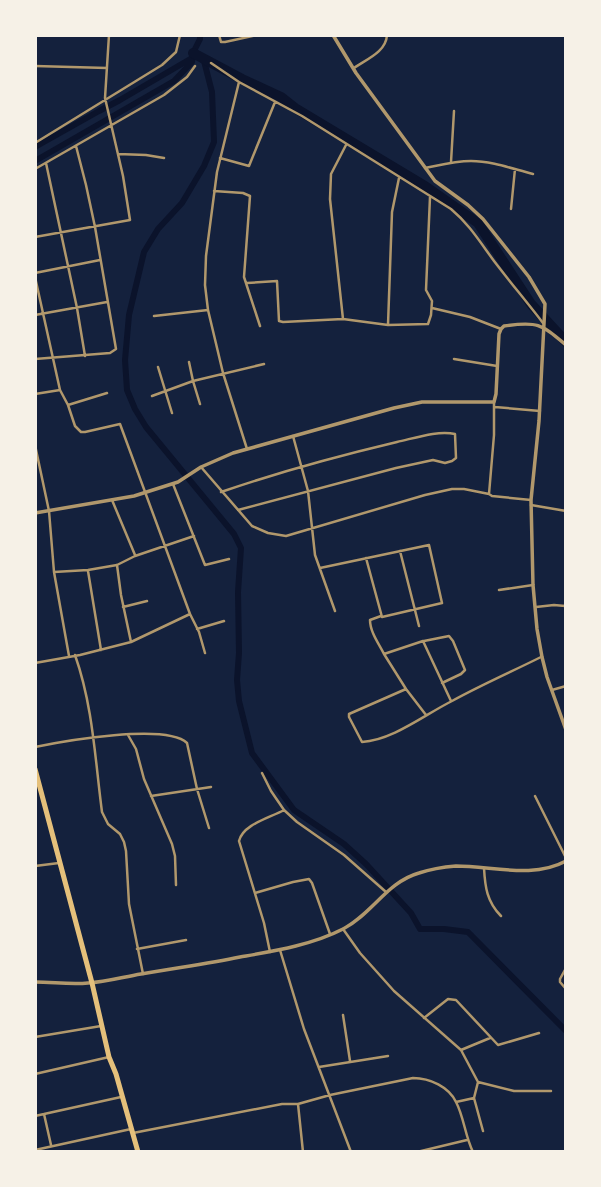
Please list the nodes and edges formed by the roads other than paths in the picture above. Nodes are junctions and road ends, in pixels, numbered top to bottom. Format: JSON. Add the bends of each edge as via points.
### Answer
{"nodes":[{"id":1,"x":109,"y":35,"type":"edge"},
{"id":2,"x":180,"y":35,"type":"edge"},
{"id":3,"x":219,"y":35,"type":"edge"},
{"id":4,"x":257,"y":35,"type":"edge"},
{"id":5,"x":333,"y":35,"type":"edge"},
{"id":6,"x":387,"y":35,"type":"edge"},
{"id":7,"x":211,"y":63,"type":"dead end"},
{"id":8,"x":35,"y":66,"type":"edge"},
{"id":9,"x":195,"y":66,"type":"dead end"},
{"id":10,"x":107,"y":68,"type":"junction"},
{"id":11,"x":354,"y":68,"type":"junction"},
{"id":12,"x":239,"y":82,"type":"junction"},
{"id":13,"x":105,"y":98,"type":"junction"},
{"id":14,"x":275,"y":102,"type":"junction"},
{"id":15,"x":454,"y":111,"type":"dead end"},
{"id":16,"x":111,"y":125,"type":"junction"},
{"id":17,"x":35,"y":143,"type":"edge"},
{"id":18,"x":346,"y":144,"type":"junction"},
{"id":19,"x":76,"y":146,"type":"junction"},
{"id":20,"x":118,"y":154,"type":"junction"},
{"id":21,"x":164,"y":158,"type":"dead end"},
{"id":22,"x":220,"y":158,"type":"junction"},
{"id":23,"x":451,"y":162,"type":"junction"},
{"id":24,"x":46,"y":163,"type":"junction"},
{"id":25,"x":425,"y":168,"type":"junction"},
{"id":26,"x":35,"y":169,"type":"edge"},
{"id":27,"x":515,"y":169,"type":"junction"},
{"id":28,"x":533,"y":174,"type":"dead end"},
{"id":29,"x":399,"y":177,"type":"junction"},
{"id":30,"x":214,"y":191,"type":"junction"},
{"id":31,"x":430,"y":197,"type":"junction"},
{"id":32,"x":511,"y":209,"type":"dead end"},
{"id":33,"x":95,"y":227,"type":"junction"},
{"id":34,"x":61,"y":233,"type":"junction"},
{"id":35,"x":35,"y":237,"type":"edge"},
{"id":36,"x":100,"y":260,"type":"junction"},
{"id":37,"x":68,"y":266,"type":"junction"},
{"id":38,"x":35,"y":275,"type":"edge"},
{"id":39,"x":247,"y":283,"type":"junction"},
{"id":40,"x":108,"y":302,"type":"junction"},
{"id":41,"x":77,"y":308,"type":"junction"},
{"id":42,"x":432,"y":308,"type":"junction"},
{"id":43,"x":208,"y":310,"type":"junction"},
{"id":44,"x":43,"y":313,"type":"junction"},
{"id":45,"x":35,"y":315,"type":"edge"},
{"id":46,"x":154,"y":316,"type":"dead end"},
{"id":47,"x":343,"y":319,"type":"junction"},
{"id":48,"x":544,"y":323,"type":"junction"},
{"id":49,"x":388,"y":325,"type":"junction"},
{"id":50,"x":260,"y":326,"type":"dead end"},
{"id":51,"x":501,"y":329,"type":"junction"},
{"id":52,"x":566,"y":345,"type":"edge"},
{"id":53,"x":85,"y":356,"type":"junction"},
{"id":54,"x":52,"y":357,"type":"junction"},
{"id":55,"x":35,"y":359,"type":"edge"},
{"id":56,"x":454,"y":359,"type":"dead end"},
{"id":57,"x":189,"y":362,"type":"dead end"},
{"id":58,"x":264,"y":364,"type":"dead end"},
{"id":59,"x":497,"y":366,"type":"junction"},
{"id":60,"x":158,"y":367,"type":"dead end"},
{"id":61,"x":223,"y":373,"type":"junction"},
{"id":62,"x":192,"y":381,"type":"junction"},
{"id":63,"x":60,"y":390,"type":"junction"},
{"id":64,"x":166,"y":391,"type":"junction"},
{"id":65,"x":107,"y":393,"type":"dead end"},
{"id":66,"x":35,"y":394,"type":"edge"},
{"id":67,"x":152,"y":396,"type":"dead end"},
{"id":68,"x":200,"y":404,"type":"dead end"},
{"id":69,"x":68,"y":405,"type":"junction"},
{"id":70,"x":494,"y":405,"type":"junction"},
{"id":71,"x":540,"y":411,"type":"junction"},
{"id":72,"x":172,"y":413,"type":"dead end"},
{"id":73,"x":293,"y":436,"type":"junction"},
{"id":74,"x":35,"y":445,"type":"edge"},
{"id":75,"x":247,"y":449,"type":"junction"},
{"id":76,"x":302,"y":467,"type":"junction"},
{"id":77,"x":199,"y":468,"type":"junction"},
{"id":78,"x":173,"y":484,"type":"junction"},
{"id":79,"x":308,"y":491,"type":"junction"},
{"id":80,"x":221,"y":492,"type":"junction"},
{"id":81,"x":145,"y":493,"type":"junction"},
{"id":82,"x":489,"y":494,"type":"junction"},
{"id":83,"x":112,"y":500,"type":"junction"},
{"id":84,"x":531,"y":503,"type":"junction"},
{"id":85,"x":238,"y":510,"type":"junction"},
{"id":86,"x":49,"y":511,"type":"junction"},
{"id":87,"x":566,"y":511,"type":"edge"},
{"id":88,"x":35,"y":513,"type":"edge"},
{"id":89,"x":313,"y":529,"type":"junction"},
{"id":90,"x":194,"y":537,"type":"junction"},
{"id":91,"x":165,"y":545,"type":"junction"},
{"id":92,"x":400,"y":551,"type":"junction"},
{"id":93,"x":135,"y":556,"type":"junction"},
{"id":94,"x":366,"y":558,"type":"junction"},
{"id":95,"x":229,"y":559,"type":"dead end"},
{"id":96,"x":117,"y":565,"type":"junction"},
{"id":97,"x":320,"y":568,"type":"junction"},
{"id":98,"x":88,"y":570,"type":"junction"},
{"id":99,"x":54,"y":572,"type":"junction"},
{"id":100,"x":533,"y":585,"type":"junction"},
{"id":101,"x":499,"y":590,"type":"dead end"},
{"id":102,"x":566,"y":596,"type":"edge"},
{"id":103,"x":147,"y":601,"type":"dead end"},
{"id":104,"x":565,"y":606,"type":"edge"},
{"id":105,"x":123,"y":607,"type":"junction"},
{"id":106,"x":535,"y":607,"type":"junction"},
{"id":107,"x":415,"y":610,"type":"junction"},
{"id":108,"x":335,"y":611,"type":"dead end"},
{"id":109,"x":190,"y":614,"type":"junction"},
{"id":110,"x":381,"y":616,"type":"junction"},
{"id":111,"x":224,"y":621,"type":"dead end"},
{"id":112,"x":419,"y":626,"type":"dead end"},
{"id":113,"x":197,"y":629,"type":"junction"},
{"id":114,"x":423,"y":641,"type":"junction"},
{"id":115,"x":131,"y":642,"type":"junction"},
{"id":116,"x":101,"y":650,"type":"junction"},
{"id":117,"x":205,"y":653,"type":"dead end"},
{"id":118,"x":384,"y":654,"type":"junction"},
{"id":119,"x":75,"y":655,"type":"junction"},
{"id":120,"x":69,"y":656,"type":"junction"},
{"id":121,"x":542,"y":657,"type":"junction"},
{"id":122,"x":35,"y":661,"type":"edge"},
{"id":123,"x":442,"y":683,"type":"junction"},
{"id":124,"x":566,"y":686,"type":"edge"},
{"id":125,"x":406,"y":689,"type":"junction"},
{"id":126,"x":552,"y":691,"type":"junction"},
{"id":127,"x":451,"y":701,"type":"junction"},
{"id":128,"x":426,"y":715,"type":"junction"},
{"id":129,"x":566,"y":730,"type":"edge"},
{"id":130,"x":128,"y":735,"type":"junction"},
{"id":131,"x":93,"y":739,"type":"junction"},
{"id":132,"x":35,"y":747,"type":"edge"},
{"id":133,"x":35,"y":769,"type":"edge"},
{"id":134,"x":262,"y":773,"type":"dead end"},
{"id":135,"x":211,"y":787,"type":"dead end"},
{"id":136,"x":197,"y":789,"type":"junction"},
{"id":137,"x":151,"y":796,"type":"junction"},
{"id":138,"x":535,"y":796,"type":"dead end"},
{"id":139,"x":284,"y":810,"type":"junction"},
{"id":140,"x":209,"y":828,"type":"dead end"},
{"id":141,"x":566,"y":860,"type":"edge"},
{"id":142,"x":61,"y":863,"type":"junction"},
{"id":143,"x":35,"y":866,"type":"edge"},
{"id":144,"x":484,"y":868,"type":"junction"},
{"id":145,"x":176,"y":885,"type":"dead end"},
{"id":146,"x":385,"y":890,"type":"junction"},
{"id":147,"x":255,"y":893,"type":"junction"},
{"id":148,"x":501,"y":916,"type":"dead end"},
{"id":149,"x":343,"y":929,"type":"junction"},
{"id":150,"x":330,"y":934,"type":"junction"},
{"id":151,"x":186,"y":940,"type":"dead end"},
{"id":152,"x":137,"y":948,"type":"junction"},
{"id":153,"x":280,"y":950,"type":"junction"},
{"id":154,"x":270,"y":952,"type":"junction"},
{"id":155,"x":566,"y":968,"type":"edge"},
{"id":156,"x":143,"y":974,"type":"junction"},
{"id":157,"x":35,"y":982,"type":"edge"},
{"id":158,"x":92,"y":983,"type":"junction"},
{"id":159,"x":566,"y":989,"type":"edge"},
{"id":160,"x":343,"y":1015,"type":"dead end"},
{"id":161,"x":425,"y":1018,"type":"junction"},
{"id":162,"x":102,"y":1026,"type":"junction"},
{"id":163,"x":539,"y":1033,"type":"dead end"},
{"id":164,"x":35,"y":1037,"type":"edge"},
{"id":165,"x":490,"y":1037,"type":"junction"},
{"id":166,"x":461,"y":1051,"type":"junction"},
{"id":167,"x":388,"y":1056,"type":"dead end"},
{"id":168,"x":109,"y":1057,"type":"junction"},
{"id":169,"x":350,"y":1061,"type":"junction"},
{"id":170,"x":318,"y":1067,"type":"junction"},
{"id":171,"x":35,"y":1074,"type":"edge"},
{"id":172,"x":478,"y":1082,"type":"junction"},
{"id":173,"x":551,"y":1091,"type":"dead end"},
{"id":174,"x":330,"y":1095,"type":"junction"},
{"id":175,"x":122,"y":1097,"type":"junction"},
{"id":176,"x":474,"y":1098,"type":"junction"},
{"id":177,"x":456,"y":1102,"type":"junction"},
{"id":178,"x":298,"y":1104,"type":"junction"},
{"id":179,"x":44,"y":1114,"type":"junction"},
{"id":180,"x":35,"y":1116,"type":"edge"},
{"id":181,"x":132,"y":1131,"type":"junction"},
{"id":182,"x":484,"y":1131,"type":"dead end"},
{"id":183,"x":467,"y":1140,"type":"junction"},
{"id":184,"x":51,"y":1146,"type":"junction"},
{"id":185,"x":35,"y":1150,"type":"edge"},
{"id":186,"x":138,"y":1152,"type":"edge"},
{"id":187,"x":303,"y":1152,"type":"edge"},
{"id":188,"x":351,"y":1152,"type":"edge"},
{"id":189,"x":417,"y":1152,"type":"edge"},
{"id":190,"x":473,"y":1152,"type":"edge"}],
"edges":[{"from":1,"to":10,"type":"street"},
{"from":2,"to":13,"type":"street","via":[[178,49],[162,65]]},
{"from":3,"to":4,"type":"street","via":[[221,42]]},
{"from":5,"to":11,"type":"street"},
{"from":6,"to":11,"type":"street","via":[[383,48]]},
{"from":7,"to":12,"type":"street"},
{"from":8,"to":10,"type":"street"},
{"from":9,"to":16,"type":"street","via":[[175,88]]},
{"from":10,"to":13,"type":"street"},
{"from":11,"to":25,"type":"street"},
{"from":12,"to":14,"type":"street"},
{"from":12,"to":22,"type":"street"},
{"from":13,"to":16,"type":"street"},
{"from":13,"to":17,"type":"street"},
{"from":14,"to":18,"type":"street"},
{"from":14,"to":22,"type":"street","via":[[249,166]]},
{"from":15,"to":23,"type":"street"},
{"from":16,"to":19,"type":"street"},
{"from":16,"to":20,"type":"street"},
{"from":18,"to":29,"type":"street"},
{"from":18,"to":47,"type":"street","via":[[331,174],[330,199]]},
{"from":19,"to":24,"type":"street"},
{"from":19,"to":33,"type":"street"},
{"from":20,"to":21,"type":"street"},
{"from":20,"to":33,"type":"street","via":[[131,218]]},
{"from":22,"to":30,"type":"street"},
{"from":23,"to":25,"type":"street"},
{"from":23,"to":27,"type":"street","via":[[484,162]]},
{"from":24,"to":26,"type":"street"},
{"from":24,"to":34,"type":"street"},
{"from":25,"to":48,"type":"street","via":[[491,228],[529,277],[545,304]]},
{"from":27,"to":28,"type":"street"},
{"from":27,"to":32,"type":"street"},
{"from":29,"to":31,"type":"street"},
{"from":29,"to":49,"type":"street","via":[[392,212]]},
{"from":30,"to":39,"type":"street","via":[[250,196],[243,273]]},
{"from":30,"to":43,"type":"street","via":[[206,256]]},
{"from":31,"to":42,"type":"street","via":[[426,290]]},
{"from":31,"to":48,"type":"street","via":[[464,220]]},
{"from":33,"to":34,"type":"street"},
{"from":33,"to":36,"type":"street"},
{"from":34,"to":35,"type":"street"},
{"from":34,"to":37,"type":"street"},
{"from":36,"to":37,"type":"street"},
{"from":36,"to":40,"type":"street"},
{"from":37,"to":38,"type":"street"},
{"from":37,"to":41,"type":"street"},
{"from":38,"to":44,"type":"street"},
{"from":39,"to":47,"type":"street","via":[[276,281],[279,321]]},
{"from":39,"to":50,"type":"street"},
{"from":40,"to":41,"type":"street"},
{"from":40,"to":53,"type":"street","via":[[116,349]]},
{"from":41,"to":44,"type":"street"},
{"from":41,"to":53,"type":"street"},
{"from":42,"to":49,"type":"street","via":[[425,325]]},
{"from":42,"to":51,"type":"street"},
{"from":43,"to":46,"type":"street"},
{"from":43,"to":61,"type":"street"},
{"from":44,"to":45,"type":"street"},
{"from":44,"to":54,"type":"street"},
{"from":47,"to":49,"type":"street"},
{"from":48,"to":51,"type":"street"},
{"from":48,"to":52,"type":"street"},
{"from":48,"to":71,"type":"street"},
{"from":51,"to":59,"type":"street"},
{"from":53,"to":54,"type":"street"},
{"from":54,"to":55,"type":"street"},
{"from":54,"to":63,"type":"street"},
{"from":56,"to":59,"type":"street"},
{"from":57,"to":62,"type":"street"},
{"from":58,"to":61,"type":"street"},
{"from":59,"to":70,"type":"street"},
{"from":60,"to":64,"type":"street"},
{"from":61,"to":62,"type":"street"},
{"from":61,"to":75,"type":"street"},
{"from":62,"to":64,"type":"street"},
{"from":62,"to":68,"type":"street"},
{"from":63,"to":66,"type":"street"},
{"from":63,"to":69,"type":"street"},
{"from":64,"to":67,"type":"street"},
{"from":64,"to":72,"type":"street"},
{"from":65,"to":69,"type":"street"},
{"from":69,"to":81,"type":"street","via":[[81,432],[120,424]]},
{"from":70,"to":71,"type":"street"},
{"from":70,"to":73,"type":"street","via":[[422,402]]},
{"from":70,"to":82,"type":"street"},
{"from":71,"to":84,"type":"street"},
{"from":73,"to":75,"type":"street"},
{"from":73,"to":76,"type":"street"},
{"from":74,"to":86,"type":"street"},
{"from":75,"to":77,"type":"street"},
{"from":76,"to":79,"type":"street"},
{"from":76,"to":79,"type":"street","via":[[421,436],[455,434],[456,458],[452,461],[420,462]]},
{"from":76,"to":80,"type":"street"},
{"from":77,"to":78,"type":"street"},
{"from":77,"to":80,"type":"street"},
{"from":78,"to":81,"type":"street"},
{"from":78,"to":90,"type":"street"},
{"from":79,"to":85,"type":"street"},
{"from":79,"to":89,"type":"street"},
{"from":80,"to":85,"type":"street"},
{"from":81,"to":83,"type":"street"},
{"from":81,"to":91,"type":"street"},
{"from":82,"to":84,"type":"street"},
{"from":82,"to":89,"type":"street","via":[[452,489]]},
{"from":83,"to":86,"type":"street"},
{"from":83,"to":93,"type":"street"},
{"from":84,"to":87,"type":"street"},
{"from":84,"to":100,"type":"street"},
{"from":85,"to":89,"type":"street","via":[[252,526],[277,535]]},
{"from":86,"to":88,"type":"street"},
{"from":86,"to":99,"type":"street"},
{"from":89,"to":97,"type":"street"},
{"from":90,"to":91,"type":"street"},
{"from":90,"to":95,"type":"street","via":[[205,565]]},
{"from":91,"to":93,"type":"street"},
{"from":91,"to":109,"type":"street"},
{"from":92,"to":94,"type":"street"},
{"from":92,"to":107,"type":"street"},
{"from":92,"to":107,"type":"street","via":[[429,545],[442,604]]},
{"from":93,"to":96,"type":"street"},
{"from":94,"to":97,"type":"street"},
{"from":94,"to":110,"type":"street"},
{"from":96,"to":98,"type":"street"},
{"from":96,"to":105,"type":"street"},
{"from":97,"to":108,"type":"street"},
{"from":98,"to":99,"type":"street"},
{"from":98,"to":116,"type":"street"},
{"from":99,"to":120,"type":"street"},
{"from":100,"to":101,"type":"street"},
{"from":100,"to":106,"type":"street"},
{"from":102,"to":104,"type":"street"},
{"from":103,"to":105,"type":"street"},
{"from":104,"to":106,"type":"street"},
{"from":105,"to":115,"type":"street"},
{"from":106,"to":121,"type":"street"},
{"from":107,"to":110,"type":"street"},
{"from":107,"to":112,"type":"street"},
{"from":109,"to":113,"type":"street"},
{"from":109,"to":115,"type":"street"},
{"from":110,"to":118,"type":"street","via":[[370,623]]},
{"from":111,"to":113,"type":"street"},
{"from":113,"to":117,"type":"street"},
{"from":114,"to":118,"type":"street"},
{"from":114,"to":123,"type":"street"},
{"from":114,"to":123,"type":"street","via":[[449,636],[453,641],[465,670]]},
{"from":115,"to":116,"type":"street"},
{"from":116,"to":119,"type":"street"},
{"from":118,"to":125,"type":"street"},
{"from":119,"to":120,"type":"street"},
{"from":119,"to":131,"type":"street"},
{"from":120,"to":122,"type":"street"},
{"from":121,"to":126,"type":"street"},
{"from":121,"to":127,"type":"street"},
{"from":123,"to":127,"type":"street"},
{"from":124,"to":126,"type":"street"},
{"from":125,"to":128,"type":"street"},
{"from":125,"to":128,"type":"street","via":[[349,713],[362,742],[381,738]]},
{"from":126,"to":129,"type":"street"},
{"from":127,"to":128,"type":"street"},
{"from":130,"to":131,"type":"street"},
{"from":130,"to":136,"type":"street","via":[[164,734],[184,740]]},
{"from":130,"to":137,"type":"street"},
{"from":131,"to":132,"type":"street"},
{"from":131,"to":152,"type":"street","via":[[103,815],[120,834],[126,851]]},
{"from":133,"to":142,"type":"highway"},
{"from":134,"to":139,"type":"street"},
{"from":135,"to":136,"type":"street"},
{"from":136,"to":137,"type":"street"},
{"from":136,"to":140,"type":"street"},
{"from":137,"to":145,"type":"street","via":[[173,844]]},
{"from":138,"to":141,"type":"street"},
{"from":139,"to":146,"type":"street"},
{"from":139,"to":147,"type":"street","via":[[240,835]]},
{"from":141,"to":144,"type":"street","via":[[530,870]]},
{"from":142,"to":143,"type":"street"},
{"from":142,"to":158,"type":"highway"},
{"from":144,"to":146,"type":"street","via":[[454,866],[426,871]]},
{"from":144,"to":148,"type":"street","via":[[488,898]]},
{"from":146,"to":149,"type":"street","via":[[369,911]]},
{"from":147,"to":150,"type":"street","via":[[309,879]]},
{"from":147,"to":154,"type":"street"},
{"from":149,"to":150,"type":"street"},
{"from":149,"to":161,"type":"street","via":[[394,991]]},
{"from":150,"to":153,"type":"street"},
{"from":151,"to":152,"type":"street"},
{"from":152,"to":156,"type":"street"},
{"from":153,"to":154,"type":"street"},
{"from":153,"to":170,"type":"street"},
{"from":154,"to":156,"type":"street"},
{"from":155,"to":159,"type":"street","via":[[560,979]]},
{"from":156,"to":158,"type":"street"},
{"from":157,"to":158,"type":"street"},
{"from":158,"to":162,"type":"highway"},
{"from":160,"to":169,"type":"street"},
{"from":161,"to":165,"type":"street","via":[[452,998]]},
{"from":161,"to":166,"type":"street"},
{"from":162,"to":164,"type":"street"},
{"from":162,"to":168,"type":"highway"},
{"from":163,"to":165,"type":"street","via":[[502,1045]]},
{"from":165,"to":166,"type":"street"},
{"from":166,"to":172,"type":"street"},
{"from":167,"to":169,"type":"street"},
{"from":168,"to":171,"type":"street"},
{"from":168,"to":175,"type":"highway"},
{"from":169,"to":170,"type":"street"},
{"from":170,"to":174,"type":"street"},
{"from":172,"to":173,"type":"street","via":[[514,1091]]},
{"from":172,"to":176,"type":"street"},
{"from":174,"to":177,"type":"street","via":[[413,1077],[432,1080]]},
{"from":174,"to":178,"type":"street"},
{"from":174,"to":188,"type":"street"},
{"from":175,"to":179,"type":"street"},
{"from":175,"to":181,"type":"highway"},
{"from":176,"to":177,"type":"street"},
{"from":176,"to":182,"type":"street"},
{"from":177,"to":183,"type":"street"},
{"from":178,"to":181,"type":"street"},
{"from":178,"to":187,"type":"street"},
{"from":179,"to":180,"type":"street"},
{"from":179,"to":184,"type":"street"},
{"from":181,"to":184,"type":"street"},
{"from":181,"to":186,"type":"highway"},
{"from":183,"to":189,"type":"street"},
{"from":183,"to":190,"type":"street"},
{"from":184,"to":185,"type":"street"}]}
